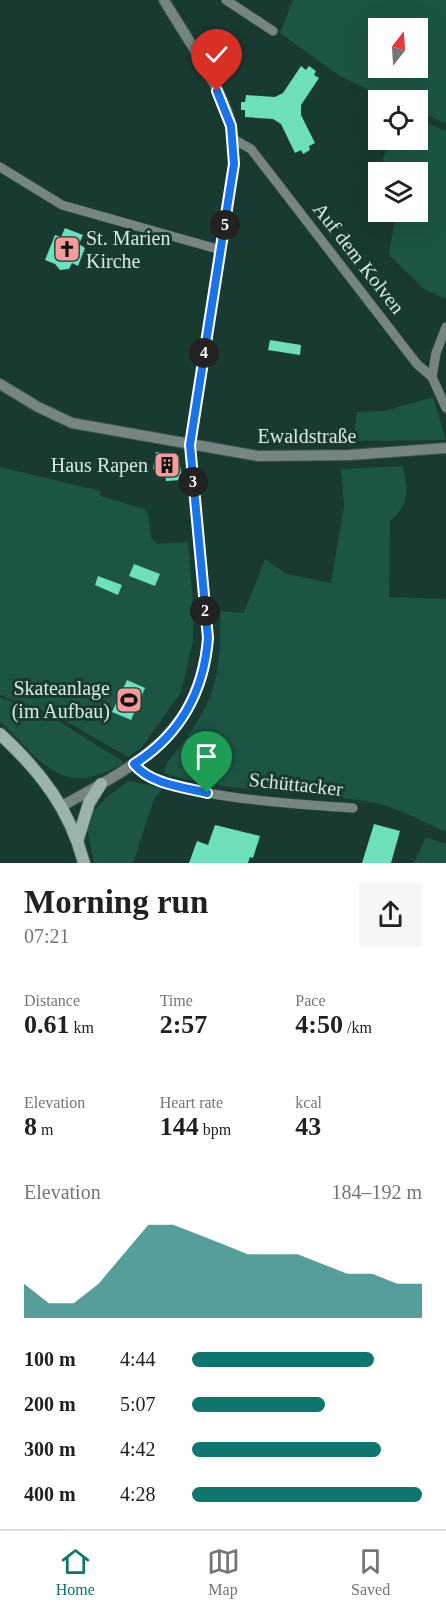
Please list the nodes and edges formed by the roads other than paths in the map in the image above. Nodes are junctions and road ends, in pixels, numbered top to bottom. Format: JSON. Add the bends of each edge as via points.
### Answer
{"nodes":[{"id":1,"x":164,"y":0,"type":"edge"},
{"id":2,"x":226,"y":0,"type":"edge"},
{"id":3,"x":273,"y":31,"type":"dead end"},
{"id":4,"x":233,"y":139,"type":"junction"},
{"id":5,"x":0,"y":167,"type":"edge"},
{"id":6,"x":221,"y":250,"type":"junction"},
{"id":7,"x":446,"y":327,"type":"edge"},
{"id":8,"x":432,"y":377,"type":"junction"},
{"id":9,"x":0,"y":384,"type":"edge"},
{"id":10,"x":446,"y":408,"type":"edge"},
{"id":11,"x":190,"y":445,"type":"junction"},
{"id":12,"x":446,"y":448,"type":"edge"},
{"id":13,"x":0,"y":734,"type":"edge"},
{"id":14,"x":134,"y":764,"type":"junction"},
{"id":15,"x":101,"y":784,"type":"junction"},
{"id":16,"x":62,"y":806,"type":"junction"},
{"id":17,"x":353,"y":808,"type":"dead end"},
{"id":18,"x":78,"y":839,"type":"junction"},
{"id":19,"x":84,"y":863,"type":"edge"}],
"edges":[{"from":1,"to":4,"type":"street","via":[[217,91]]},
{"from":2,"to":3,"type":"street"},
{"from":4,"to":6,"type":"street","via":[[234,164]]},
{"from":4,"to":8,"type":"street","name":"Auf dem Kolven","via":[[251,149],[417,364]]},
{"from":5,"to":6,"type":"street","via":[[62,205]]},
{"from":6,"to":11,"type":"street"},
{"from":7,"to":8,"type":"street","via":[[435,353]]},
{"from":8,"to":10,"type":"street","name":"Auf dem Kolven"},
{"from":9,"to":11,"type":"street","name":"Ewaldstraße","via":[[38,408],[72,423]]},
{"from":11,"to":12,"type":"street","name":"Ewaldstraße","via":[[274,458]]},
{"from":11,"to":14,"type":"street","via":[[207,654],[202,677],[184,717],[169,737]]},
{"from":13,"to":16,"type":"main road","via":[[30,761]]},
{"from":14,"to":15,"type":"street"},
{"from":14,"to":17,"type":"street","name":"Schüttacker","via":[[150,777],[207,793]]},
{"from":15,"to":16,"type":"street"},
{"from":15,"to":18,"type":"main road","via":[[89,803]]},
{"from":16,"to":18,"type":"main road"},
{"from":18,"to":19,"type":"main road"}]}
